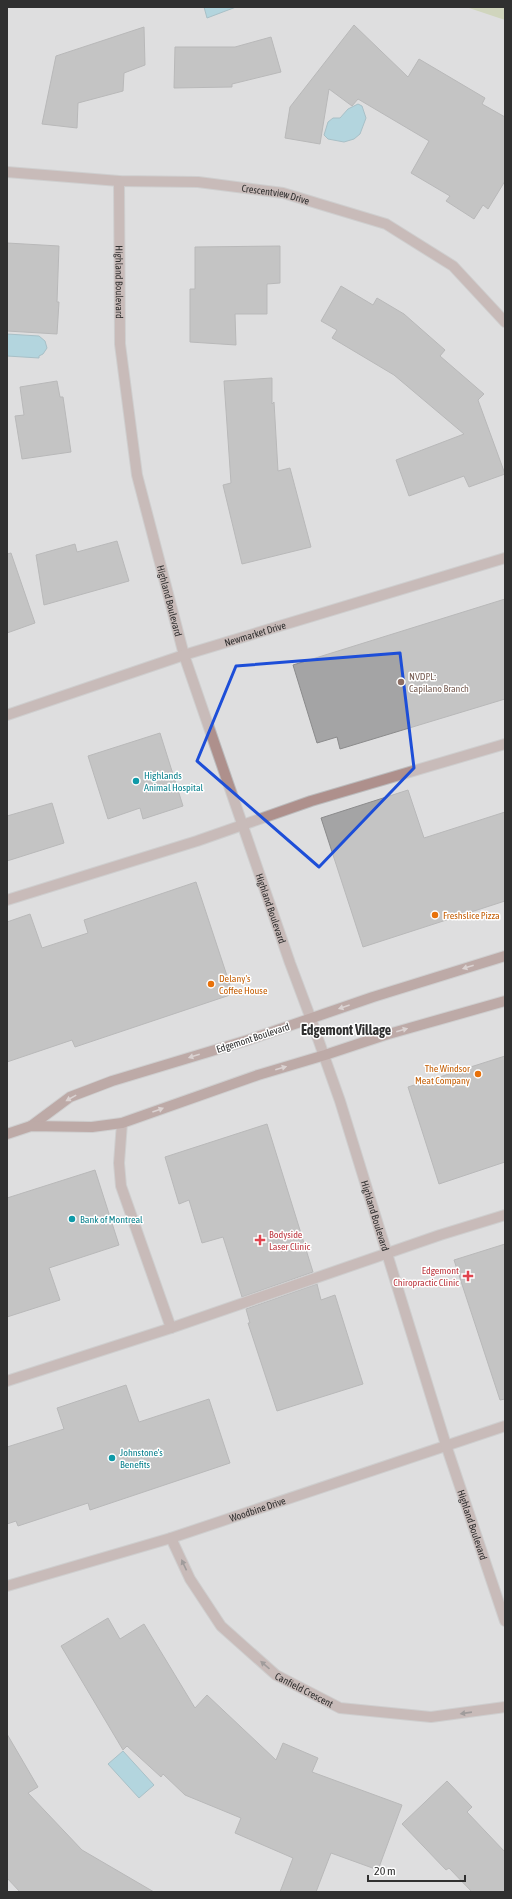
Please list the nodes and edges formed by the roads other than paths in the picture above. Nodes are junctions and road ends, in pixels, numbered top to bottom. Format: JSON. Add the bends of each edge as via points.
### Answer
{"nodes":[{"id":1,"x":7,"y":172,"type":"edge"},
{"id":2,"x":119,"y":181,"type":"junction"},
{"id":3,"x":505,"y":322,"type":"edge"},
{"id":4,"x":505,"y":558,"type":"edge"},
{"id":5,"x":184,"y":655,"type":"junction"},
{"id":6,"x":7,"y":715,"type":"edge"},
{"id":7,"x":505,"y":744,"type":"edge"},
{"id":8,"x":243,"y":824,"type":"junction"},
{"id":9,"x":7,"y":900,"type":"edge"},
{"id":10,"x":505,"y":956,"type":"edge"},
{"id":11,"x":505,"y":1001,"type":"edge"},
{"id":12,"x":311,"y":1019,"type":"junction"},
{"id":13,"x":325,"y":1055,"type":"junction"},
{"id":14,"x":122,"y":1124,"type":"junction"},
{"id":15,"x":31,"y":1126,"type":"junction"},
{"id":16,"x":7,"y":1134,"type":"edge"},
{"id":17,"x":505,"y":1216,"type":"edge"},
{"id":18,"x":387,"y":1254,"type":"junction"},
{"id":19,"x":171,"y":1328,"type":"junction"},
{"id":20,"x":7,"y":1380,"type":"edge"},
{"id":21,"x":505,"y":1426,"type":"edge"},
{"id":22,"x":446,"y":1445,"type":"junction"},
{"id":23,"x":171,"y":1538,"type":"junction"},
{"id":24,"x":7,"y":1586,"type":"edge"},
{"id":25,"x":505,"y":1621,"type":"edge"},
{"id":26,"x":505,"y":1707,"type":"edge"}],
"edges":[{"from":1,"to":2,"type":"street","name":"Crescentview Drive"},
{"from":2,"to":3,"type":"street","name":"Crescentview Drive","via":[[198,182],[282,193],[386,224],[453,266]]},
{"from":2,"to":5,"type":"street","name":"Highland Boulevard","via":[[120,344],[137,475]]},
{"from":4,"to":5,"type":"street","name":"Newmarket Drive"},
{"from":5,"to":6,"type":"street","name":"Newmarket Drive"},
{"from":5,"to":8,"type":"street","name":"Highland Boulevard"},
{"from":7,"to":8,"type":"street","via":[[311,801]]},
{"from":8,"to":9,"type":"street","via":[[197,841]]},
{"from":8,"to":12,"type":"street","name":"Highland Boulevard"},
{"from":10,"to":12,"type":"main road","name":"Edgemont Boulevard","one_way":true},
{"from":13,"to":11,"type":"main road","name":"Edgemont Boulevard","one_way":true},
{"from":12,"to":13,"type":"street","name":"Highland Boulevard"},
{"from":12,"to":15,"type":"main road","name":"Edgemont Boulevard","one_way":true,"via":[[112,1081],[70,1097]]},
{"from":14,"to":13,"type":"main road","name":"Edgemont Boulevard","one_way":true,"via":[[258,1075]]},
{"from":13,"to":18,"type":"street","name":"Highland Boulevard"},
{"from":14,"to":15,"type":"main road","name":"Edgemont Boulevard","via":[[92,1127]]},
{"from":14,"to":19,"type":"street","via":[[119,1163],[121,1186]]},
{"from":15,"to":16,"type":"main road","name":"Edgemont Boulevard"},
{"from":17,"to":18,"type":"street"},
{"from":18,"to":19,"type":"street"},
{"from":18,"to":22,"type":"street","name":"Highland Boulevard"},
{"from":19,"to":20,"type":"street"},
{"from":21,"to":22,"type":"street","name":"Woodbine Drive"},
{"from":22,"to":23,"type":"street","name":"Woodbine Drive"},
{"from":22,"to":25,"type":"street","name":"Highland Boulevard"},
{"from":23,"to":24,"type":"street","name":"Woodbine Drive"},
{"from":26,"to":23,"type":"street","name":"Canfield Crescent","one_way":true,"via":[[431,1717],[340,1708],[332,1704],[276,1675],[221,1626],[190,1579]]}]}
